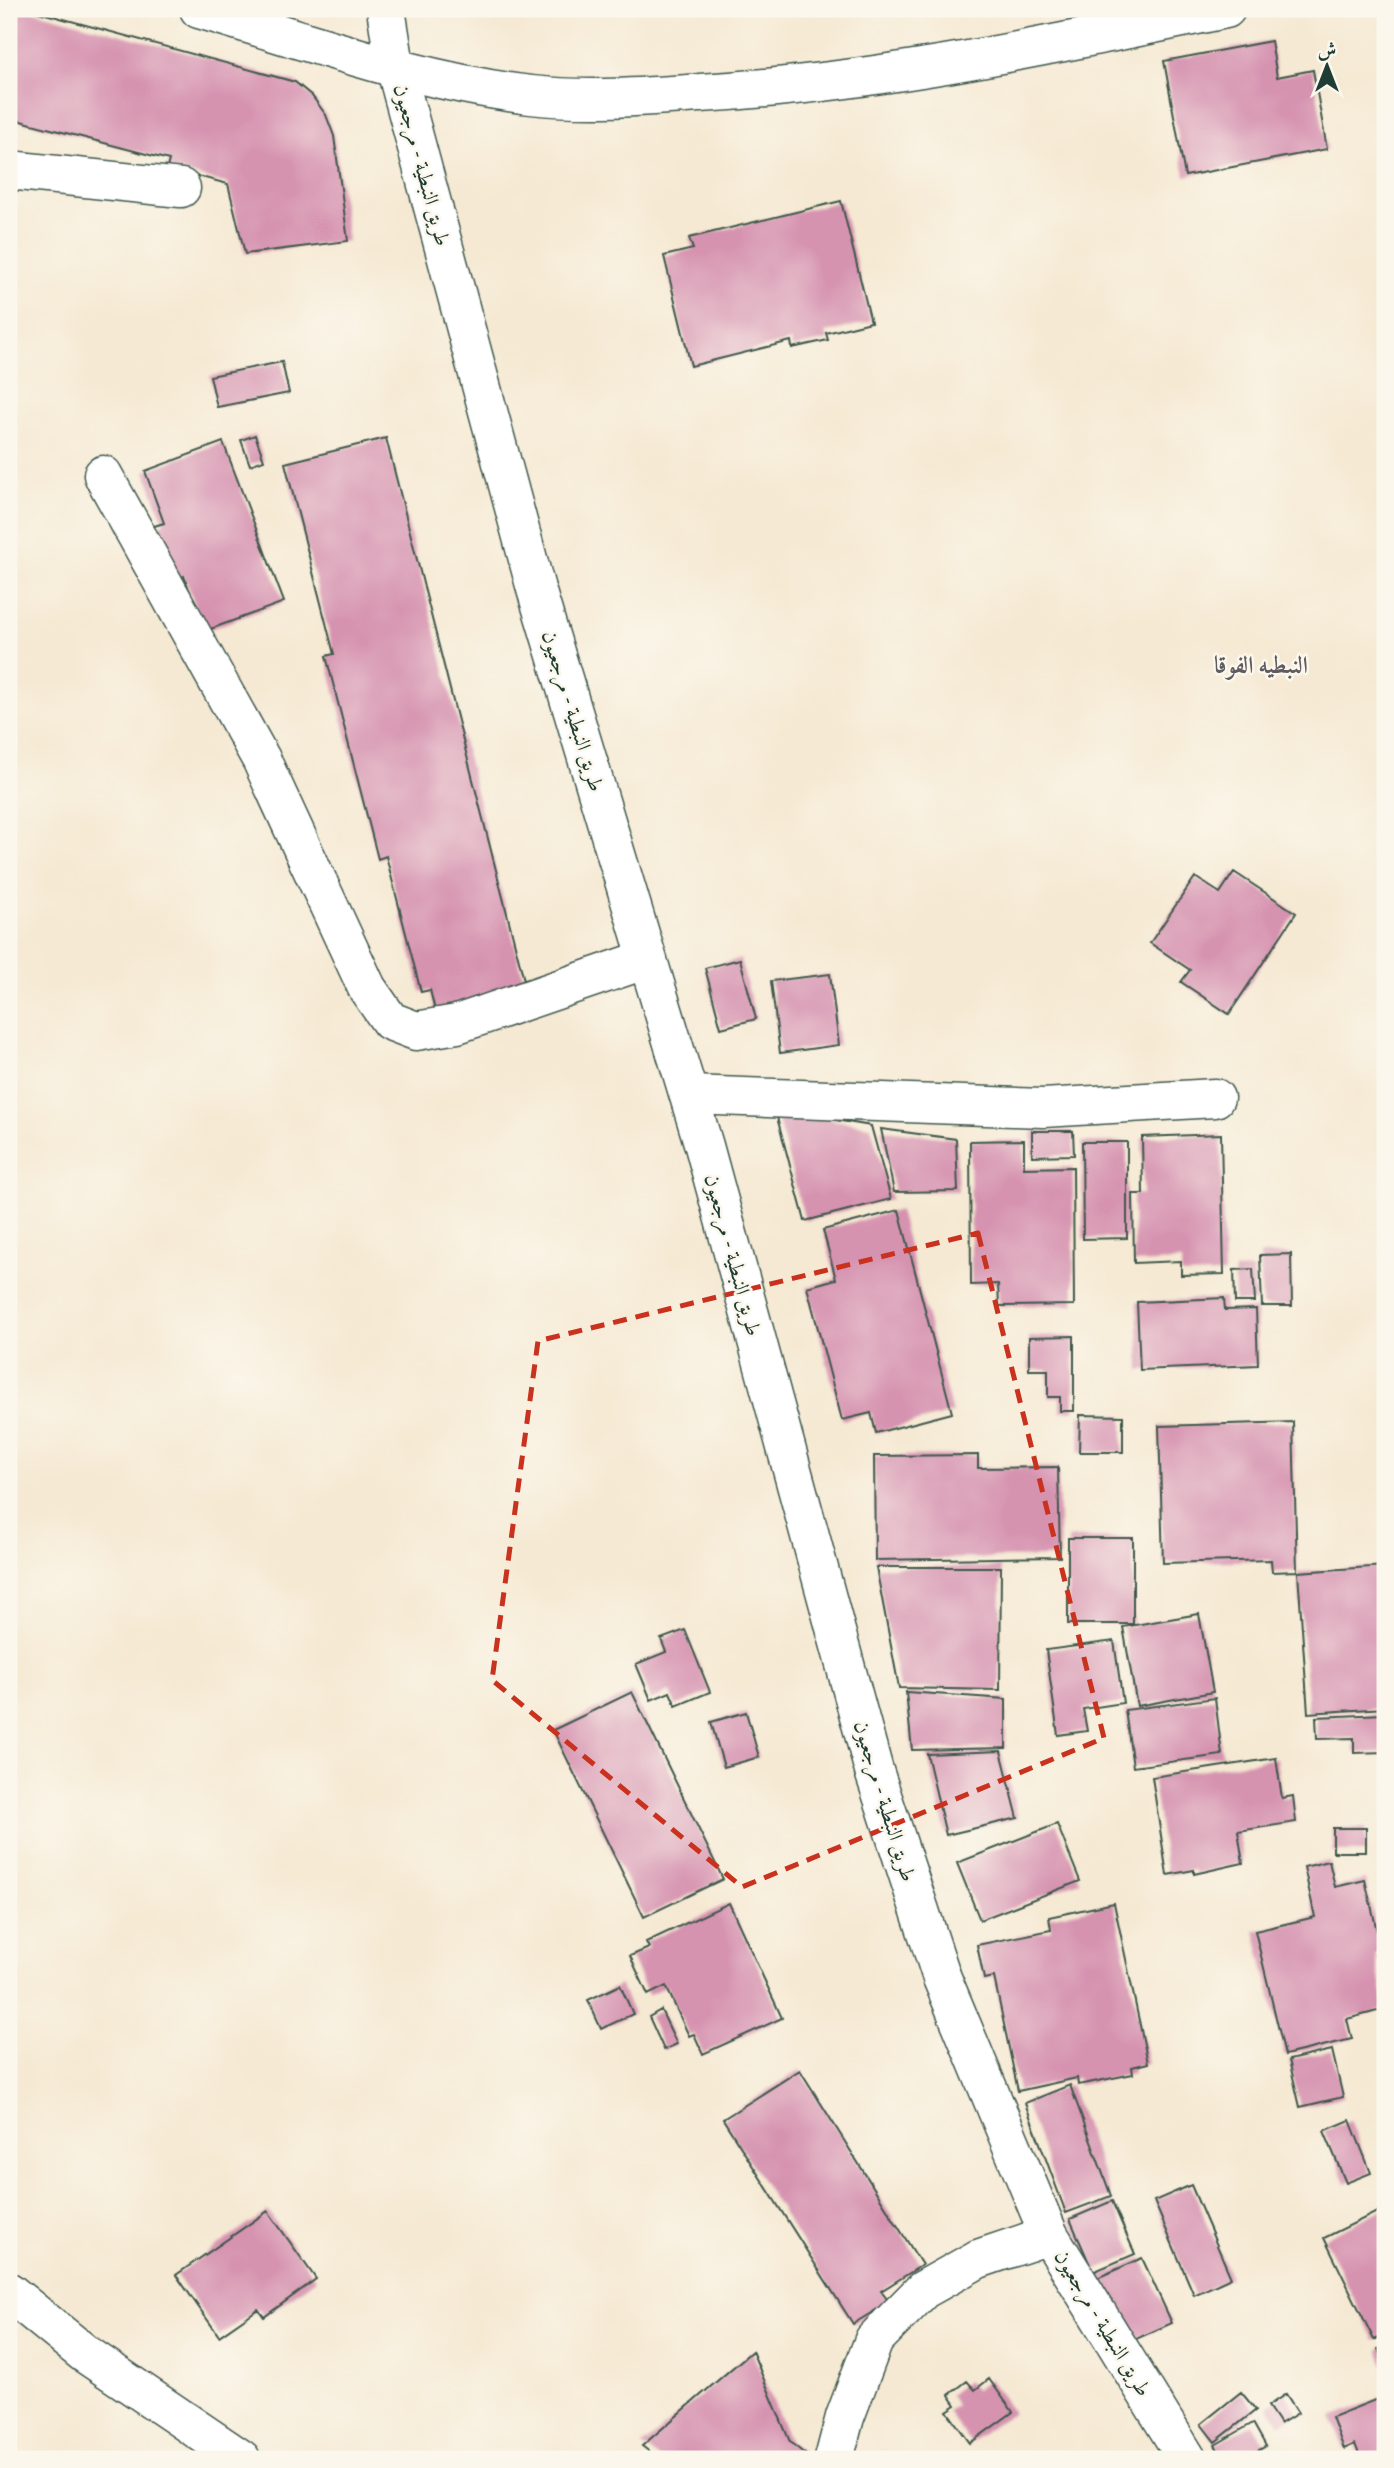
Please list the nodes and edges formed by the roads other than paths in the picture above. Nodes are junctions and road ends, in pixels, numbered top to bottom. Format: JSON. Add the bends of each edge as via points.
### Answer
{"nodes":[{"id":1,"x":199,"y":9,"type":"edge"},
{"id":2,"x":386,"y":9,"type":"edge"},
{"id":3,"x":1226,"y":9,"type":"edge"},
{"id":4,"x":395,"y":66,"type":"junction"},
{"id":5,"x":9,"y":170,"type":"edge"},
{"id":6,"x":181,"y":188,"type":"dead end"},
{"id":7,"x":103,"y":475,"type":"dead end"},
{"id":8,"x":647,"y":959,"type":"junction"},
{"id":9,"x":689,"y":1095,"type":"junction"},
{"id":10,"x":1215,"y":1098,"type":"dead end"},
{"id":11,"x":1049,"y":2235,"type":"junction"},
{"id":12,"x":9,"y":2292,"type":"edge"},
{"id":13,"x":241,"y":2459,"type":"edge"},
{"id":14,"x":834,"y":2459,"type":"edge"},
{"id":15,"x":1187,"y":2459,"type":"edge"}],
"edges":[{"from":1,"to":4,"type":"street"},
{"from":2,"to":4,"type":"street","name":"طريق النبطية - مرجعيون"},
{"from":3,"to":4,"type":"street","via":[[948,63],[770,89],[592,99],[452,82]]},
{"from":4,"to":8,"type":"street","name":"طريق النبطية - مرجعيون","via":[[536,589]]},
{"from":5,"to":6,"type":"street"},
{"from":7,"to":8,"type":"street","via":[[261,760],[367,988],[390,1021],[416,1031],[457,1024]]},
{"from":8,"to":9,"type":"street","name":"طريق النبطية - مرجعيون"},
{"from":9,"to":10,"type":"street","via":[[1043,1108]]},
{"from":9,"to":11,"type":"street","name":"طريق النبطية - مرجعيون","via":[[874,1771],[942,1978]]},
{"from":11,"to":14,"type":"street","via":[[978,2259],[923,2290],[874,2340]]},
{"from":11,"to":15,"type":"street","name":"طريق النبطية - مرجعيون"},
{"from":12,"to":13,"type":"street","via":[[84,2353]]}]}
